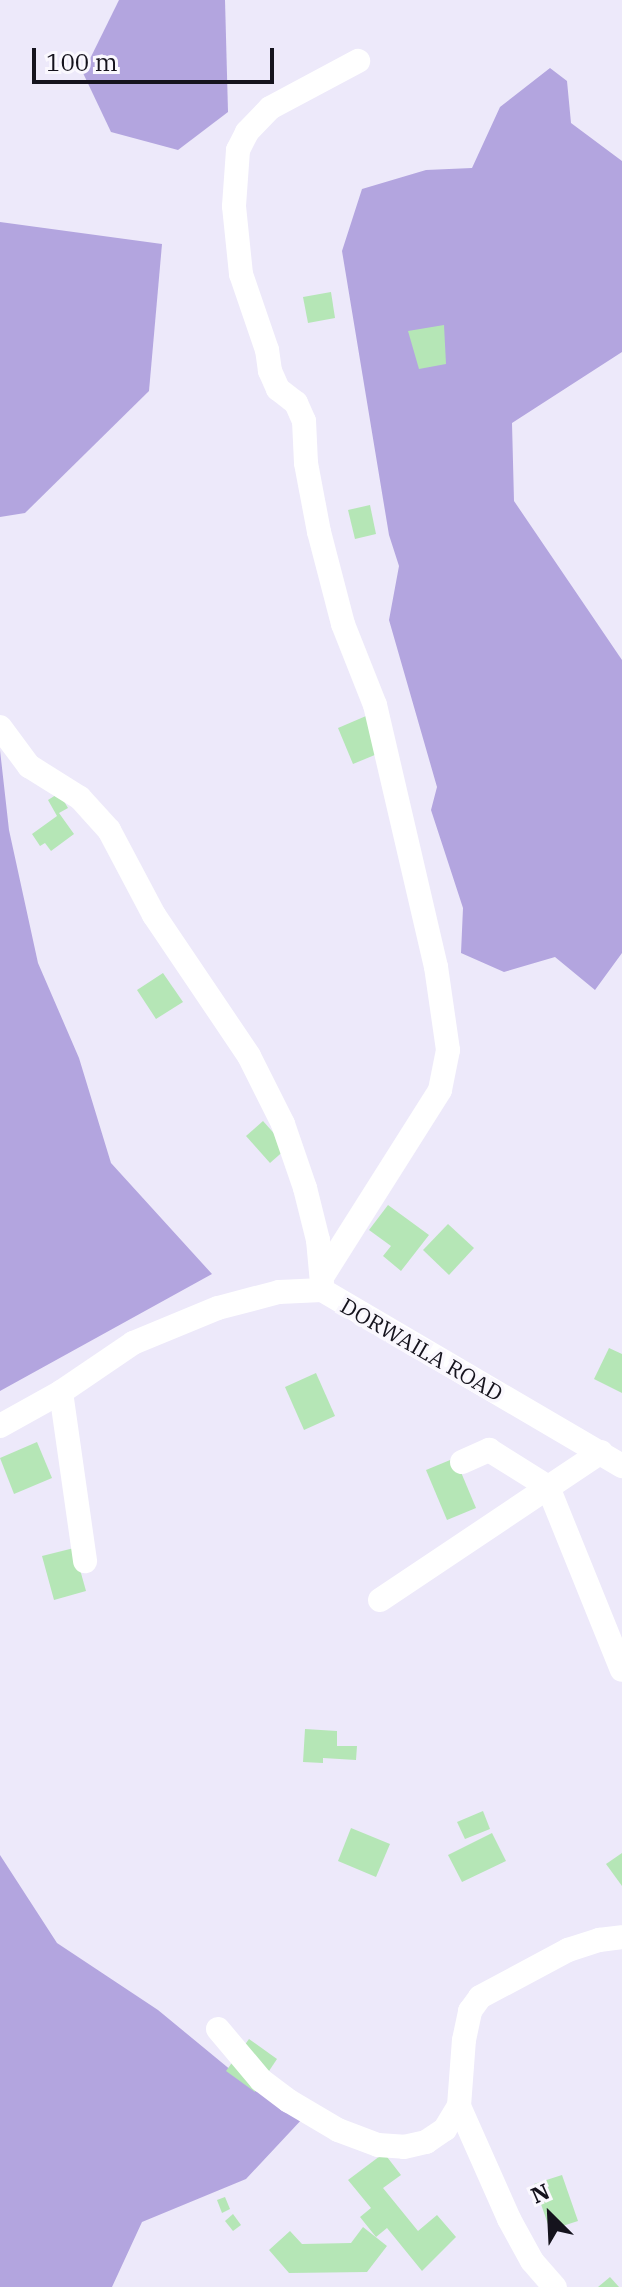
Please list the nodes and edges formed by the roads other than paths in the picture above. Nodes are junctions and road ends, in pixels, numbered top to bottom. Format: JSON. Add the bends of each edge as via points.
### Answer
{"nodes":[{"id":1,"x":358,"y":61,"type":"dead end"},
{"id":2,"x":0,"y":727,"type":"edge"},
{"id":3,"x":322,"y":1283,"type":"junction"},
{"id":4,"x":61,"y":1392,"type":"junction"},
{"id":5,"x":0,"y":1426,"type":"edge"},
{"id":6,"x":601,"y":1452,"type":"junction"},
{"id":7,"x":462,"y":1462,"type":"dead end"},
{"id":8,"x":622,"y":1466,"type":"edge"},
{"id":9,"x":548,"y":1487,"type":"junction"},
{"id":10,"x":85,"y":1561,"type":"dead end"},
{"id":11,"x":380,"y":1600,"type":"dead end"},
{"id":12,"x":622,"y":1670,"type":"edge"},
{"id":13,"x":622,"y":1937,"type":"edge"},
{"id":14,"x":218,"y":2029,"type":"dead end"},
{"id":15,"x":459,"y":2106,"type":"junction"},
{"id":16,"x":555,"y":2287,"type":"edge"}],
"edges":[{"from":1,"to":3,"type":"street","via":[[270,108],[247,132],[238,150],[234,206],[241,274],[270,371],[304,421],[319,532],[343,624],[375,705],[436,967],[448,1050],[440,1090]]},
{"from":2,"to":3,"type":"street","via":[[29,766],[80,798],[109,830],[154,915],[249,1056],[283,1124],[305,1188]]},
{"from":3,"to":4,"type":"street","name":"DORWAILA ROAD","via":[[218,1308],[133,1343]]},
{"from":3,"to":6,"type":"street","name":"DORWAILA ROAD"},
{"from":4,"to":5,"type":"street","name":"DORWAILA ROAD"},
{"from":4,"to":10,"type":"street"},
{"from":6,"to":8,"type":"street","name":"DORWAILA ROAD"},
{"from":6,"to":9,"type":"street"},
{"from":7,"to":9,"type":"street","via":[[489,1450]]},
{"from":9,"to":11,"type":"street"},
{"from":9,"to":12,"type":"street"},
{"from":13,"to":15,"type":"street","via":[[568,1950],[480,1997],[470,2011],[464,2040]]},
{"from":14,"to":15,"type":"street","via":[[261,2080],[289,2101],[338,2130],[378,2145],[426,2142],[445,2129]]},
{"from":15,"to":16,"type":"street","via":[[509,2219],[532,2261]]}]}
